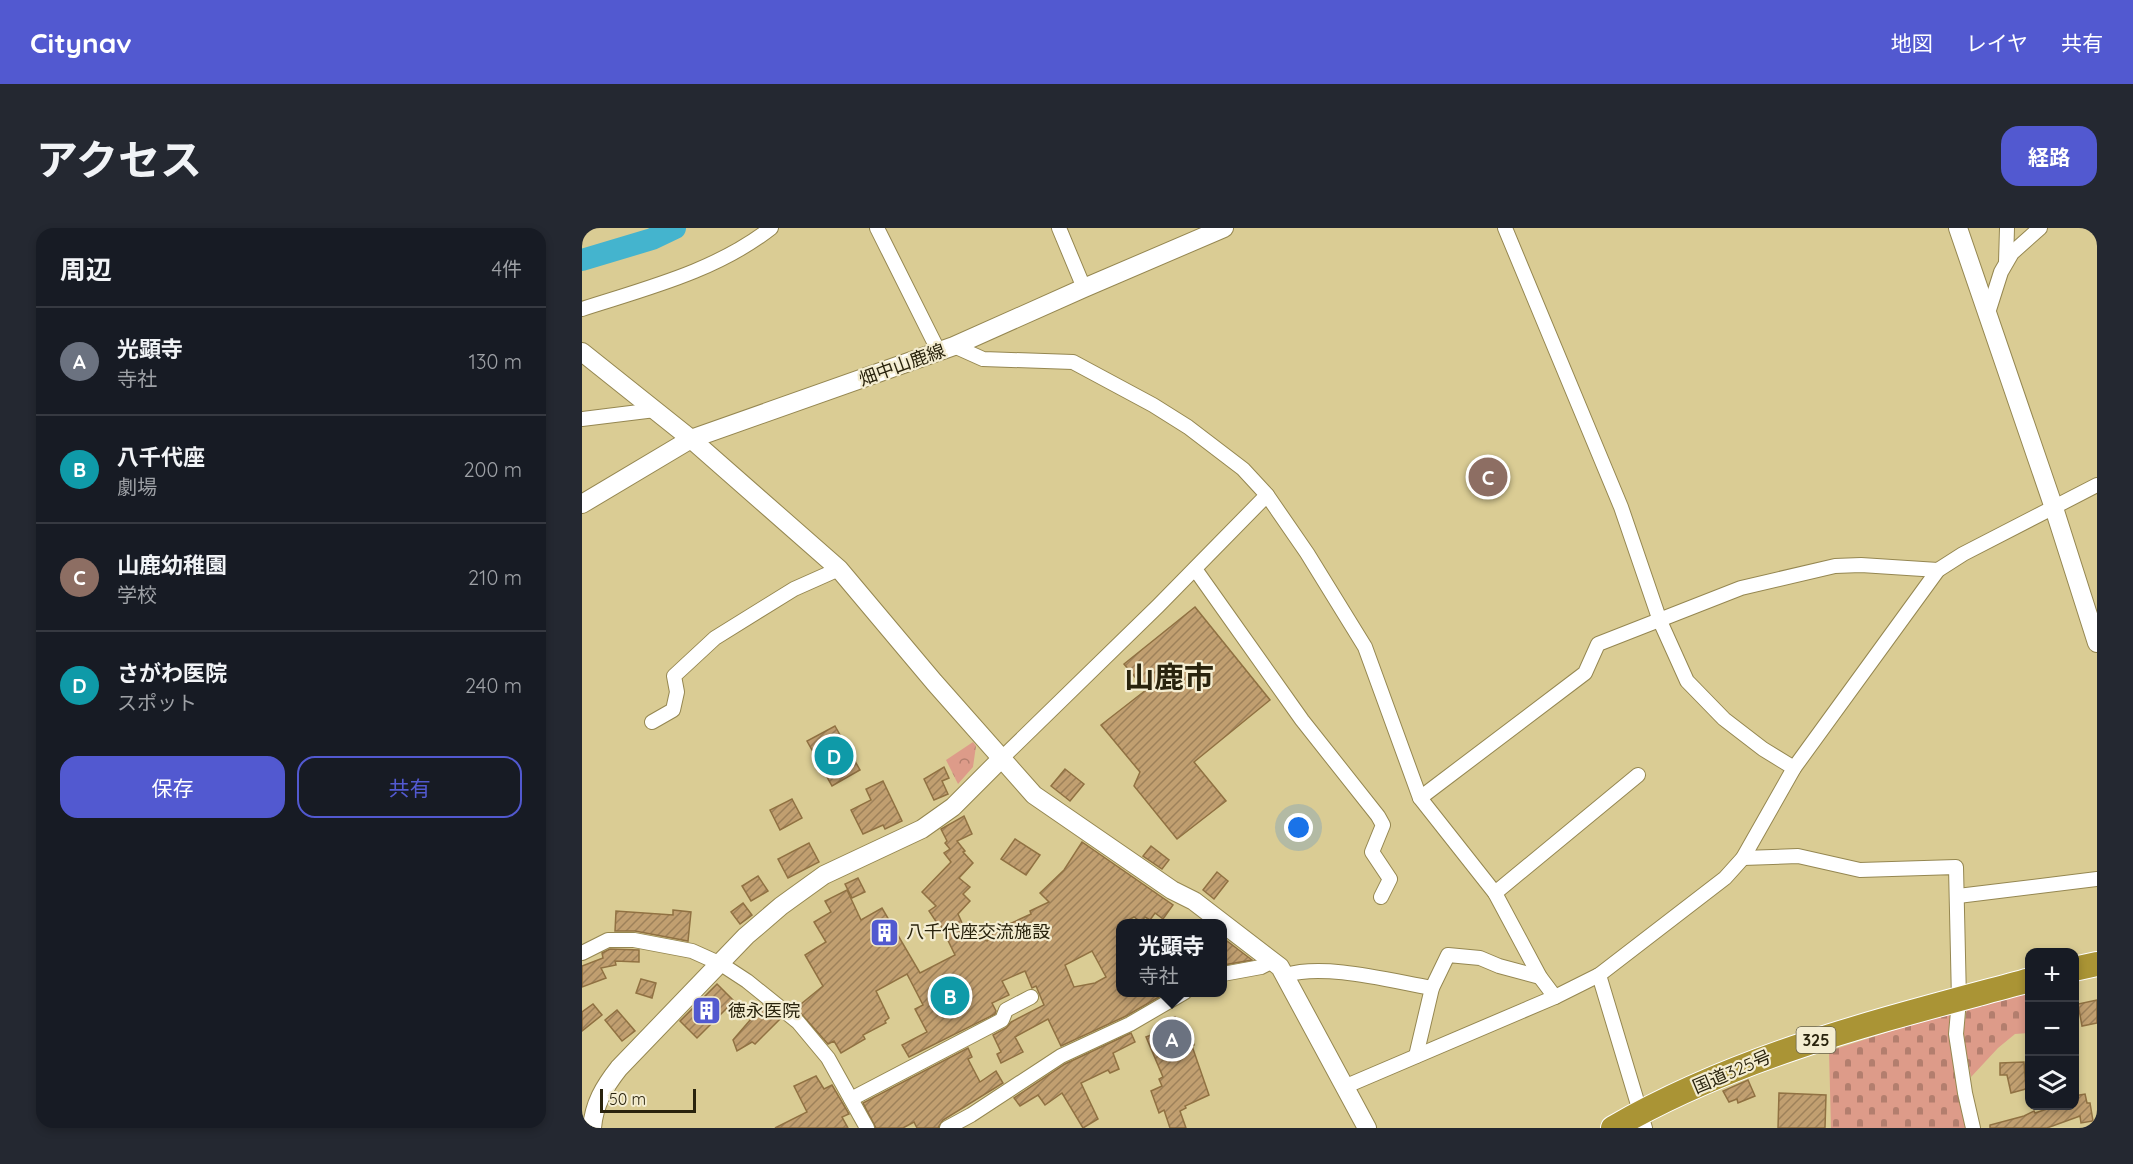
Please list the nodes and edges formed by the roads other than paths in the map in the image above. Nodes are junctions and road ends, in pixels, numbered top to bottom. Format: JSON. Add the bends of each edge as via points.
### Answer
{"nodes":[{"id":1,"x":771,"y":228,"type":"edge"},
{"id":2,"x":877,"y":228,"type":"edge"},
{"id":3,"x":1059,"y":228,"type":"edge"},
{"id":4,"x":1224,"y":228,"type":"edge"},
{"id":5,"x":1505,"y":228,"type":"edge"},
{"id":6,"x":1958,"y":228,"type":"edge"},
{"id":7,"x":2007,"y":228,"type":"edge"},
{"id":8,"x":2040,"y":228,"type":"edge"},
{"id":9,"x":2006,"y":263,"type":"junction"},
{"id":10,"x":1083,"y":288,"type":"junction"},
{"id":11,"x":582,"y":309,"type":"edge"},
{"id":12,"x":1988,"y":313,"type":"junction"},
{"id":13,"x":946,"y":349,"type":"junction"},
{"id":14,"x":582,"y":352,"type":"edge"},
{"id":15,"x":655,"y":410,"type":"junction"},
{"id":16,"x":582,"y":419,"type":"edge"},
{"id":17,"x":691,"y":439,"type":"junction"},
{"id":18,"x":2097,"y":485,"type":"edge"},
{"id":19,"x":1267,"y":495,"type":"junction"},
{"id":20,"x":582,"y":504,"type":"edge"},
{"id":21,"x":2054,"y":508,"type":"junction"},
{"id":22,"x":839,"y":569,"type":"junction"},
{"id":23,"x":1195,"y":570,"type":"junction"},
{"id":24,"x":1938,"y":570,"type":"junction"},
{"id":25,"x":1660,"y":621,"type":"junction"},
{"id":26,"x":2097,"y":643,"type":"edge"},
{"id":27,"x":652,"y":722,"type":"dead end"},
{"id":28,"x":1002,"y":759,"type":"junction"},
{"id":29,"x":1794,"y":768,"type":"junction"},
{"id":30,"x":1638,"y":775,"type":"dead end"},
{"id":31,"x":1420,"y":798,"type":"junction"},
{"id":32,"x":1743,"y":858,"type":"junction"},
{"id":33,"x":2097,"y":879,"type":"edge"},
{"id":34,"x":1495,"y":892,"type":"junction"},
{"id":35,"x":1958,"y":896,"type":"junction"},
{"id":36,"x":1381,"y":897,"type":"dead end"},
{"id":37,"x":1217,"y":919,"type":"edge"},
{"id":38,"x":1227,"y":927,"type":"edge"},
{"id":39,"x":582,"y":953,"type":"edge"},
{"id":40,"x":1273,"y":961,"type":"junction"},
{"id":41,"x":721,"y":964,"type":"junction"},
{"id":42,"x":2097,"y":964,"type":"edge"},
{"id":43,"x":2079,"y":968,"type":"edge"},
{"id":44,"x":1227,"y":973,"type":"edge"},
{"id":45,"x":1286,"y":975,"type":"junction"},
{"id":46,"x":1599,"y":975,"type":"junction"},
{"id":47,"x":1540,"y":977,"type":"junction"},
{"id":48,"x":2025,"y":982,"type":"edge"},
{"id":49,"x":1432,"y":988,"type":"junction"},
{"id":50,"x":1031,"y":997,"type":"dead end"},
{"id":51,"x":1178,"y":997,"type":"edge"},
{"id":52,"x":1555,"y":997,"type":"junction"},
{"id":53,"x":1959,"y":1000,"type":"junction"},
{"id":54,"x":1416,"y":1056,"type":"junction"},
{"id":55,"x":1344,"y":1087,"type":"junction"},
{"id":56,"x":851,"y":1099,"type":"junction"},
{"id":57,"x":1643,"y":1120,"type":"edge"},
{"id":58,"x":592,"y":1128,"type":"edge"},
{"id":59,"x":867,"y":1128,"type":"edge"},
{"id":60,"x":948,"y":1128,"type":"edge"},
{"id":61,"x":1367,"y":1128,"type":"edge"},
{"id":62,"x":1613,"y":1128,"type":"edge"},
{"id":63,"x":1973,"y":1128,"type":"edge"}],
"edges":[{"from":1,"to":11,"type":"street","via":[[696,272]]},
{"from":2,"to":13,"type":"street"},
{"from":3,"to":10,"type":"street"},
{"from":4,"to":10,"type":"street","name":"畑中山鹿線"},
{"from":5,"to":25,"type":"street","via":[[1621,507]]},
{"from":6,"to":12,"type":"street"},
{"from":7,"to":9,"type":"street"},
{"from":8,"to":9,"type":"street"},
{"from":9,"to":12,"type":"street"},
{"from":10,"to":13,"type":"street","name":"畑中山鹿線"},
{"from":12,"to":21,"type":"street"},
{"from":13,"to":17,"type":"street","name":"畑中山鹿線"},
{"from":13,"to":19,"type":"street","via":[[983,359],[1073,362],[1188,427],[1243,469]]},
{"from":14,"to":15,"type":"street"},
{"from":15,"to":16,"type":"street"},
{"from":15,"to":17,"type":"street"},
{"from":17,"to":20,"type":"street","name":"畑中山鹿線"},
{"from":17,"to":22,"type":"street"},
{"from":18,"to":21,"type":"street"},
{"from":19,"to":23,"type":"street"},
{"from":19,"to":31,"type":"street","via":[[1365,647]]},
{"from":21,"to":24,"type":"street"},
{"from":21,"to":26,"type":"street"},
{"from":22,"to":27,"type":"street","via":[[794,589],[715,638],[674,676],[677,692],[673,710]]},
{"from":22,"to":28,"type":"street"},
{"from":23,"to":28,"type":"street"},
{"from":23,"to":36,"type":"street","via":[[1302,720],[1378,816],[1383,825],[1372,852],[1390,879]]},
{"from":24,"to":25,"type":"street","via":[[1835,566],[1741,588]]},
{"from":24,"to":29,"type":"street"},
{"from":25,"to":29,"type":"street","via":[[1687,681],[1724,719]]},
{"from":25,"to":31,"type":"street","via":[[1598,644],[1585,673]]},
{"from":28,"to":37,"type":"street","via":[[1034,795]]},
{"from":28,"to":41,"type":"street","via":[[953,807],[922,828],[824,875],[789,900],[746,936]]},
{"from":29,"to":32,"type":"street"},
{"from":30,"to":34,"type":"street"},
{"from":31,"to":34,"type":"street"},
{"from":32,"to":35,"type":"street","via":[[1798,856],[1860,870],[1956,867]]},
{"from":32,"to":46,"type":"street","via":[[1725,878]]},
{"from":33,"to":35,"type":"street"},
{"from":34,"to":47,"type":"street"},
{"from":35,"to":53,"type":"street"},
{"from":38,"to":40,"type":"street"},
{"from":39,"to":41,"type":"street","via":[[608,940],[634,940],[692,951]]},
{"from":40,"to":44,"type":"street"},
{"from":40,"to":45,"type":"street"},
{"from":41,"to":56,"type":"street","via":[[798,1022],[828,1058]]},
{"from":41,"to":58,"type":"street","via":[[619,1068],[602,1091]]},
{"from":42,"to":43,"type":"highway"},
{"from":45,"to":49,"type":"street","via":[[1335,972]]},
{"from":45,"to":55,"type":"street"},
{"from":46,"to":52,"type":"street"},
{"from":46,"to":57,"type":"street"},
{"from":47,"to":49,"type":"street","via":[[1480,958],[1448,955]]},
{"from":47,"to":52,"type":"street"},
{"from":48,"to":53,"type":"highway","name":"国道325号","number":"325"},
{"from":49,"to":54,"type":"street"},
{"from":50,"to":56,"type":"street","via":[[1006,1010],[1002,1020]]},
{"from":51,"to":60,"type":"street","via":[[1061,1056]]},
{"from":52,"to":54,"type":"street"},
{"from":53,"to":57,"type":"highway","name":"国道325号","number":"325","via":[[1858,1026],[1764,1057]]},
{"from":53,"to":63,"type":"street","via":[[1956,1034]]},
{"from":54,"to":55,"type":"street"},
{"from":55,"to":61,"type":"street"},
{"from":56,"to":59,"type":"street"},
{"from":57,"to":62,"type":"highway","name":"国道325号","number":"325"}]}
